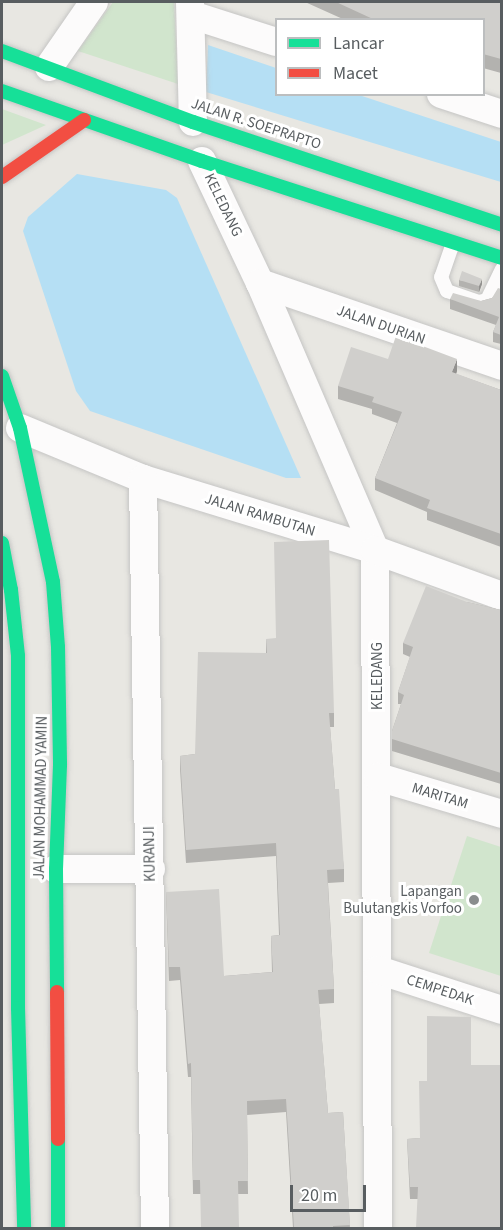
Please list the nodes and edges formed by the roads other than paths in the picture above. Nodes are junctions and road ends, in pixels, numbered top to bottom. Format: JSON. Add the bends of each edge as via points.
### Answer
{"nodes":[{"id":1,"x":94,"y":2,"type":"edge"},
{"id":2,"x":191,"y":8,"type":"edge"},
{"id":3,"x":275,"y":42,"type":"edge"},
{"id":4,"x":2,"y":51,"type":"edge"},
{"id":5,"x":49,"y":67,"type":"junction"},
{"id":6,"x":2,"y":91,"type":"edge"},
{"id":7,"x":447,"y":96,"type":"edge"},
{"id":8,"x":501,"y":114,"type":"edge"},
{"id":9,"x":84,"y":120,"type":"junction"},
{"id":10,"x":193,"y":122,"type":"junction"},
{"id":11,"x":201,"y":161,"type":"junction"},
{"id":12,"x":2,"y":177,"type":"edge"},
{"id":13,"x":501,"y":225,"type":"edge"},
{"id":14,"x":453,"y":243,"type":"junction"},
{"id":15,"x":501,"y":258,"type":"edge"},
{"id":16,"x":501,"y":269,"type":"edge"},
{"id":17,"x":260,"y":283,"type":"junction"},
{"id":18,"x":501,"y":366,"type":"edge"},
{"id":19,"x":2,"y":376,"type":"edge"},
{"id":20,"x":20,"y":428,"type":"junction"},
{"id":21,"x":143,"y":479,"type":"junction"},
{"id":22,"x":2,"y":543,"type":"edge"},
{"id":23,"x":375,"y":550,"type":"junction"},
{"id":24,"x":6,"y":590,"type":"edge"},
{"id":25,"x":501,"y":596,"type":"edge"},
{"id":26,"x":10,"y":737,"type":"edge"},
{"id":27,"x":378,"y":777,"type":"junction"},
{"id":28,"x":501,"y":814,"type":"edge"},
{"id":29,"x":56,"y":869,"type":"junction"},
{"id":30,"x":151,"y":870,"type":"junction"},
{"id":31,"x":19,"y":951,"type":"junction"},
{"id":32,"x":2,"y":952,"type":"edge"},
{"id":33,"x":378,"y":970,"type":"junction"},
{"id":34,"x":501,"y":1010,"type":"edge"},
{"id":35,"x":11,"y":1138,"type":"edge"},
{"id":36,"x":24,"y":1228,"type":"edge"},
{"id":37,"x":57,"y":1228,"type":"edge"},
{"id":38,"x":155,"y":1228,"type":"edge"},
{"id":39,"x":378,"y":1228,"type":"edge"}],
"edges":[{"from":1,"to":5,"type":"street"},
{"from":2,"to":3,"type":"street"},
{"from":2,"to":10,"type":"street"},
{"from":4,"to":5,"type":"main road","name":"JALAN R. SOEPRAPTO"},
{"from":5,"to":10,"type":"main road","name":"JALAN R. SOEPRAPTO"},
{"from":6,"to":9,"type":"main road"},
{"from":7,"to":8,"type":"street"},
{"from":9,"to":11,"type":"main road"},
{"from":9,"to":12,"type":"main road"},
{"from":10,"to":13,"type":"main road","name":"JALAN R. SOEPRAPTO"},
{"from":11,"to":14,"type":"main road"},
{"from":11,"to":17,"type":"street","name":"KELEDANG"},
{"from":14,"to":15,"type":"main road"},
{"from":14,"to":16,"type":"lane","via":[[441,277],[447,291],[479,302],[487,300]]},
{"from":17,"to":18,"type":"street","name":"JALAN DURIAN"},
{"from":17,"to":23,"type":"street","name":"KELEDANG"},
{"from":19,"to":20,"type":"main road","name":"JALAN MOHAMMAD YAMIN"},
{"from":20,"to":21,"type":"street","name":"JALAN RAMBUTAN"},
{"from":20,"to":29,"type":"main road","name":"JALAN MOHAMMAD YAMIN","via":[[53,582],[60,765]]},
{"from":21,"to":23,"type":"street","name":"JALAN RAMBUTAN"},
{"from":21,"to":30,"type":"street","name":"KURANJI"},
{"from":22,"to":24,"type":"main road","name":"JALAN MOHAMMAD YAMIN"},
{"from":23,"to":25,"type":"street","name":"JALAN RAMBUTAN"},
{"from":23,"to":27,"type":"street","name":"KELEDANG"},
{"from":24,"to":26,"type":"main road","name":"JALAN MOHAMMAD YAMIN","via":[[18,656]]},
{"from":26,"to":31,"type":"main road","name":"JALAN MOHAMMAD YAMIN"},
{"from":27,"to":28,"type":"street","name":"MARITAM"},
{"from":27,"to":33,"type":"street","name":"KELEDANG"},
{"from":29,"to":30,"type":"street"},
{"from":29,"to":37,"type":"main road","name":"JALAN MOHAMMAD YAMIN"},
{"from":30,"to":38,"type":"street","name":"KURANJI"},
{"from":31,"to":32,"type":"lane"},
{"from":31,"to":35,"type":"main road","name":"JALAN MOHAMMAD YAMIN"},
{"from":33,"to":34,"type":"street","name":"CEMPEDAK"},
{"from":33,"to":39,"type":"street","name":"KELEDANG"},
{"from":35,"to":36,"type":"main road","name":"JALAN MOHAMMAD YAMIN"}]}
